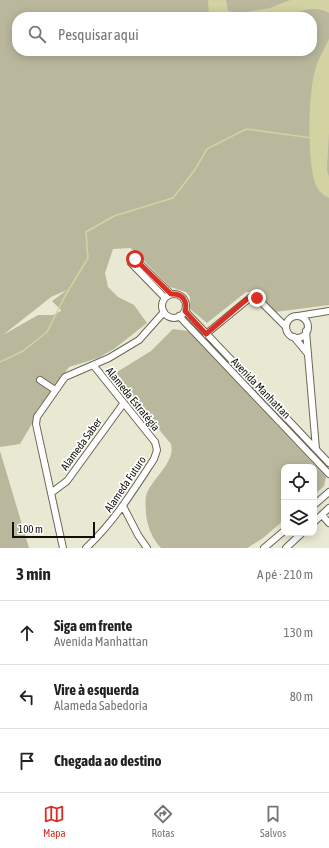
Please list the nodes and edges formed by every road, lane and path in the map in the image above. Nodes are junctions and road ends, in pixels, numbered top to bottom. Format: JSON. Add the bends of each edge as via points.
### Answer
{"nodes":[{"id":1,"x":171,"y":294,"type":"junction"},
{"id":2,"x":165,"y":298,"type":"junction"},
{"id":3,"x":185,"y":311,"type":"junction"},
{"id":4,"x":329,"y":311,"type":"edge"},
{"id":5,"x":164,"y":312,"type":"junction"},
{"id":6,"x":311,"y":314,"type":"junction"},
{"id":7,"x":179,"y":316,"type":"junction"},
{"id":8,"x":295,"y":316,"type":"junction"},
{"id":9,"x":279,"y":320,"type":"junction"},
{"id":10,"x":306,"y":322,"type":"junction"},
{"id":11,"x":286,"y":327,"type":"junction"},
{"id":12,"x":306,"y":331,"type":"junction"},
{"id":13,"x":206,"y":334,"type":"junction"},
{"id":14,"x":294,"y":337,"type":"junction"},
{"id":15,"x":308,"y":354,"type":"junction"},
{"id":16,"x":94,"y":366,"type":"junction"},
{"id":17,"x":40,"y":380,"type":"dead end"},
{"id":18,"x":55,"y":390,"type":"junction"},
{"id":19,"x":123,"y":404,"type":"junction"},
{"id":20,"x":157,"y":445,"type":"joint"},
{"id":21,"x":316,"y":449,"type":"junction"},
{"id":22,"x":329,"y":463,"type":"edge"},
{"id":23,"x":329,"y":474,"type":"edge"},
{"id":24,"x":329,"y":492,"type":"edge"},
{"id":25,"x":51,"y":493,"type":"junction"},
{"id":26,"x":317,"y":502,"type":"edge"},
{"id":27,"x":123,"y":506,"type":"junction"},
{"id":28,"x":329,"y":508,"type":"edge"},
{"id":29,"x":322,"y":515,"type":"junction"},
{"id":30,"x":317,"y":519,"type":"edge"},
{"id":31,"x":329,"y":523,"type":"edge"},
{"id":32,"x":281,"y":534,"type":"edge"},
{"id":33,"x":299,"y":536,"type":"edge"},
{"id":34,"x":63,"y":548,"type":"edge"},
{"id":35,"x":86,"y":548,"type":"edge"},
{"id":36,"x":146,"y":548,"type":"edge"},
{"id":37,"x":264,"y":548,"type":"edge"},
{"id":38,"x":286,"y":548,"type":"edge"}],
"edges":[{"from":1,"to":2,"type":"street"},
{"from":1,"to":2,"type":"street","name":"Avenida Manhattan","via":[[135,259],[131,263]]},
{"from":1,"to":3,"type":"street","name":"Avenida Manhattan","via":[[178,294],[184,299]]},
{"from":2,"to":5,"type":"street","via":[[162,305]]},
{"from":3,"to":7,"type":"street"},
{"from":3,"to":13,"type":"street","name":"Avenida Manhattan"},
{"from":4,"to":6,"type":"street"},
{"from":5,"to":7,"type":"street","via":[[171,317]]},
{"from":5,"to":16,"type":"street","via":[[138,340]]},
{"from":6,"to":8,"type":"street"},
{"from":6,"to":10,"type":"street"},
{"from":7,"to":23,"type":"street","name":"Avenida Manhattan"},
{"from":8,"to":9,"type":"street"},
{"from":8,"to":10,"type":"street","via":[[303,318]]},
{"from":8,"to":11,"type":"street","via":[[287,322]]},
{"from":9,"to":11,"type":"street"},
{"from":9,"to":13,"type":"street","via":[[257,298],[247,299]]},
{"from":10,"to":12,"type":"street"},
{"from":11,"to":14,"type":"street","via":[[289,334]]},
{"from":12,"to":14,"type":"street","via":[[302,336]]},
{"from":12,"to":15,"type":"street"},
{"from":13,"to":21,"type":"street","name":"Avenida Manhattan"},
{"from":14,"to":15,"type":"street"},
{"from":15,"to":21,"type":"street"},
{"from":16,"to":18,"type":"street","via":[[65,377]]},
{"from":16,"to":19,"type":"street","name":"Alameda Estratégia"},
{"from":17,"to":18,"type":"street"},
{"from":18,"to":25,"type":"street","via":[[37,417],[36,424]]},
{"from":19,"to":20,"type":"street","name":"Alameda Estratégia"},
{"from":19,"to":25,"type":"street","name":"Alameda Saber","via":[[67,481]]},
{"from":20,"to":27,"type":"street","name":"Alameda Futuro","via":[[154,459]]},
{"from":21,"to":22,"type":"street","name":"Avenida Manhattan"},
{"from":24,"to":26,"type":"street"},
{"from":25,"to":34,"type":"street"},
{"from":27,"to":35,"type":"street","name":"Alameda Futuro","via":[[103,532]]},
{"from":27,"to":36,"type":"street"},
{"from":28,"to":29,"type":"street"},
{"from":29,"to":30,"type":"street"},
{"from":29,"to":31,"type":"street"},
{"from":32,"to":37,"type":"street"},
{"from":33,"to":38,"type":"street"}]}
